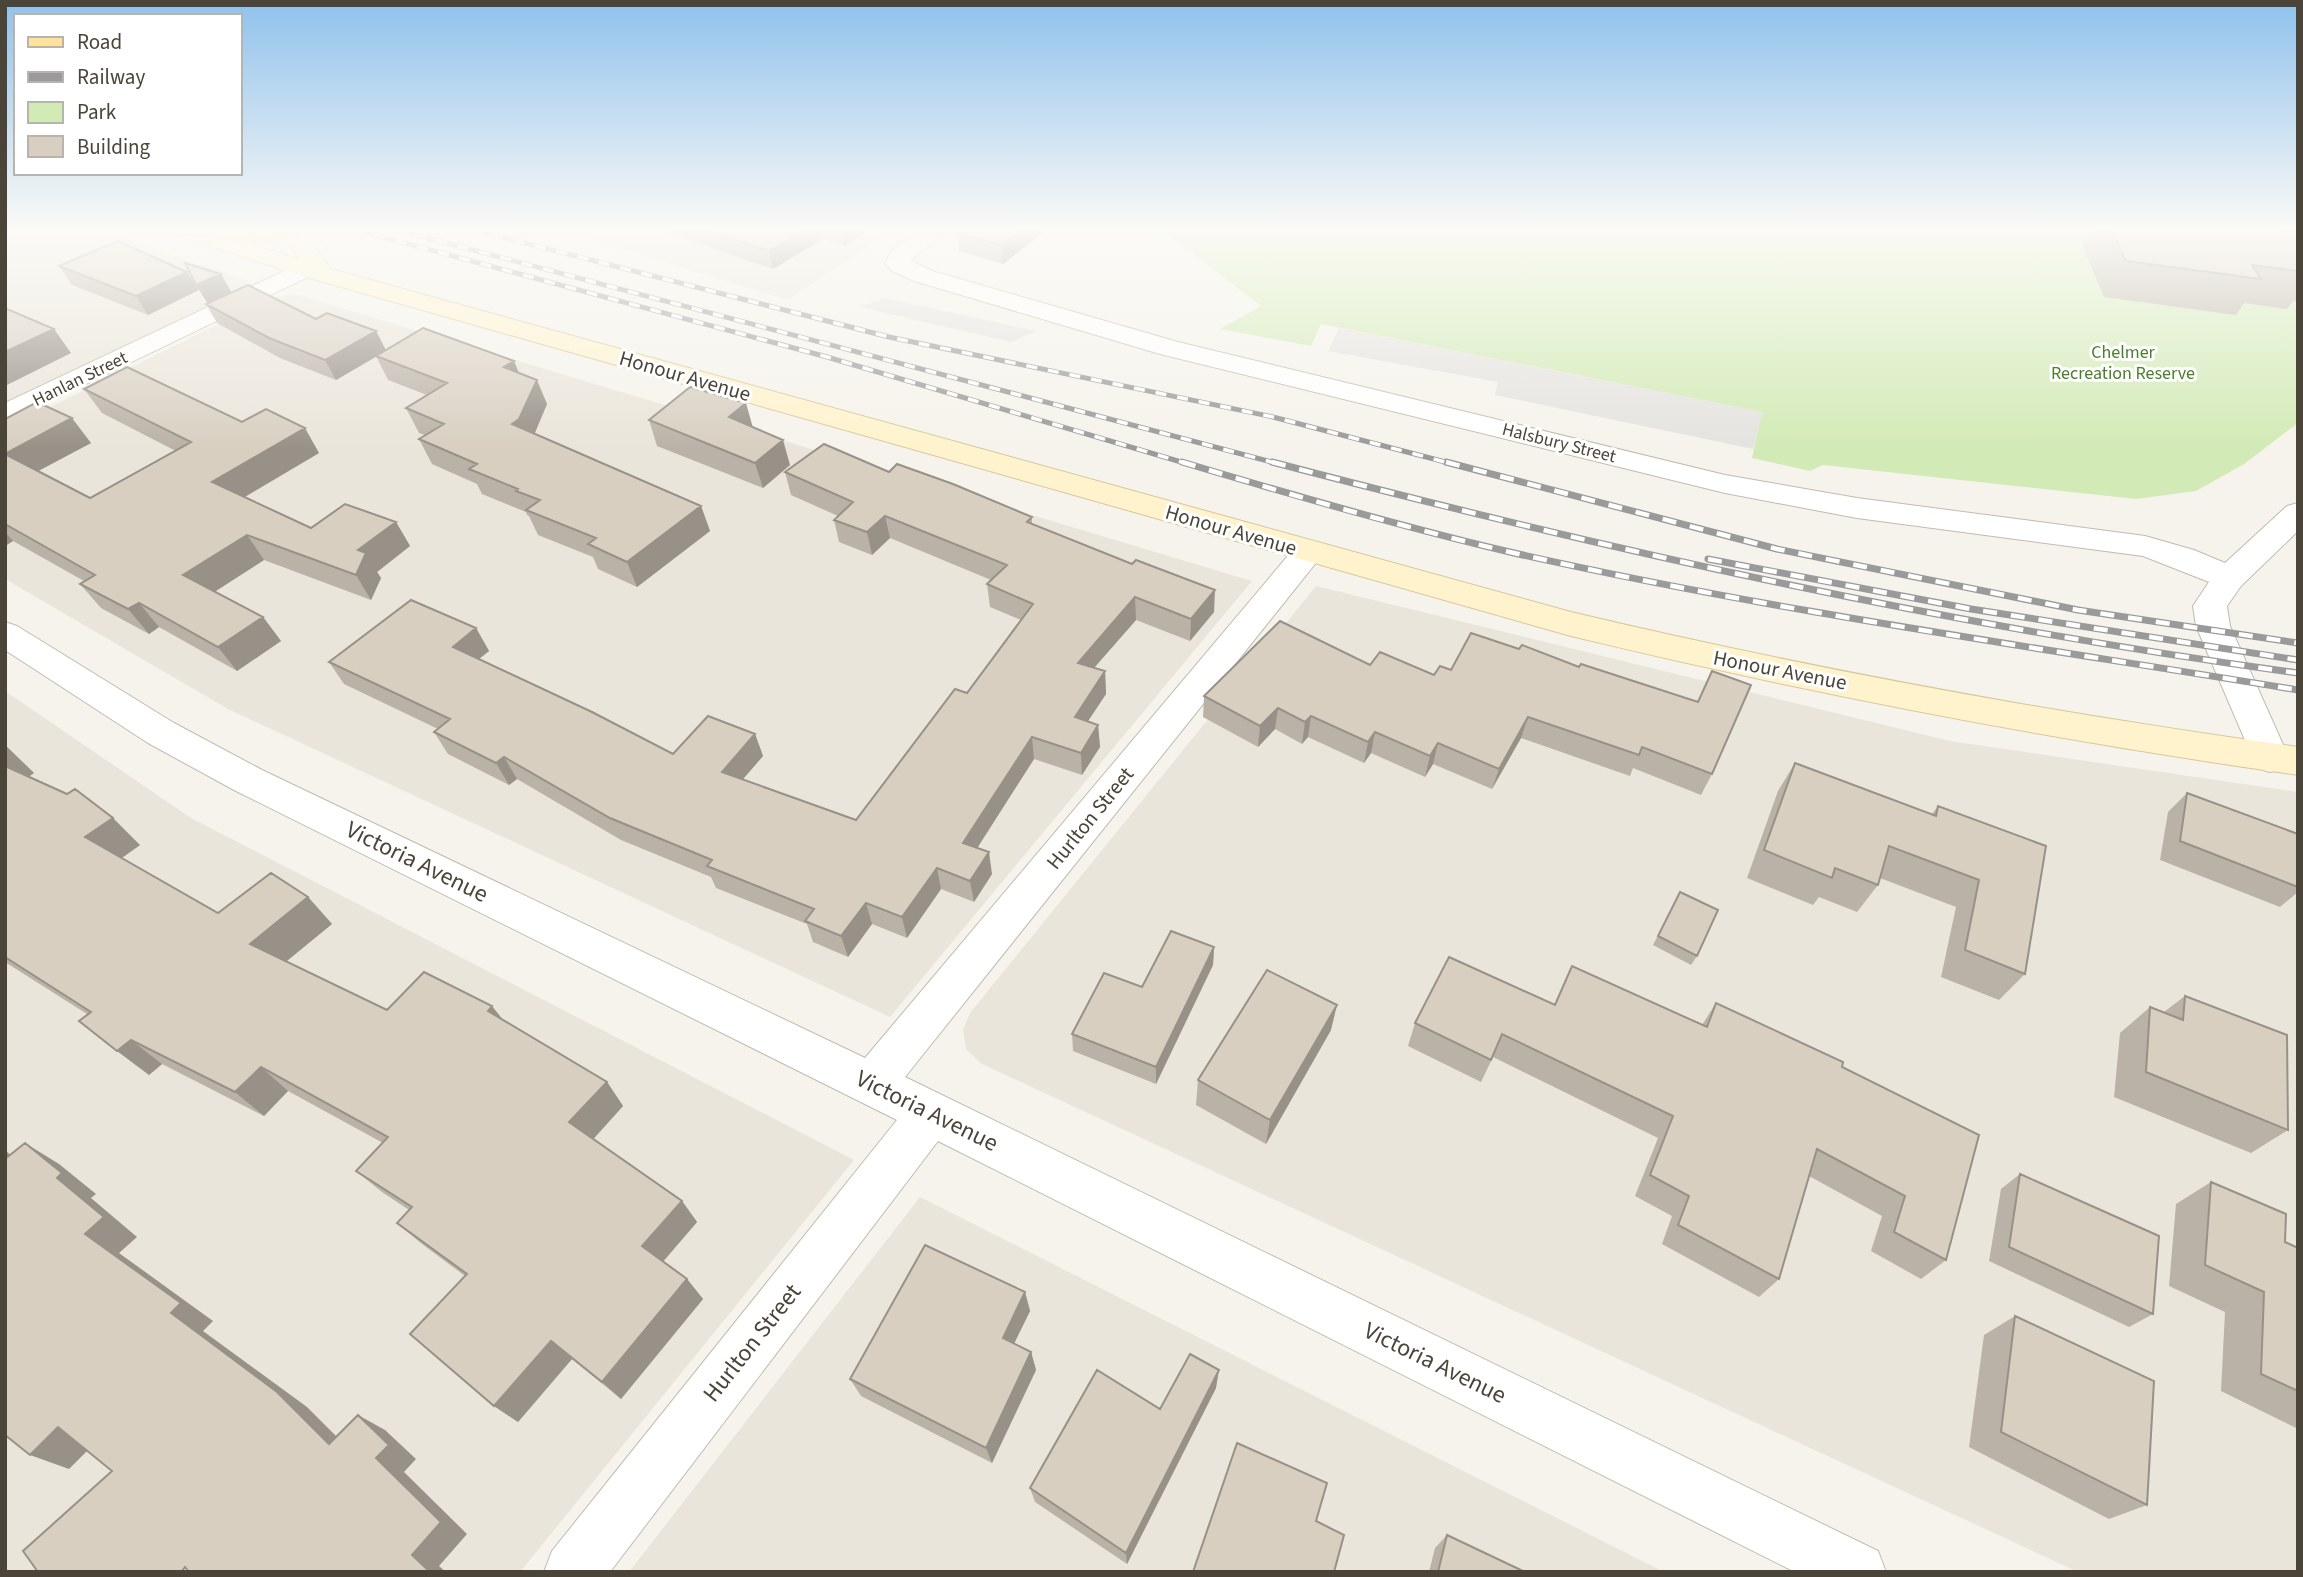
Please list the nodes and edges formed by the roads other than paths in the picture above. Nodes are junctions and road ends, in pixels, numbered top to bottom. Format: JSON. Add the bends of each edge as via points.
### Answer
{"nodes":[{"id":1,"x":247,"y":303,"type":"edge"},
{"id":2,"x":423,"y":303,"type":"edge"},
{"id":3,"x":1014,"y":303,"type":"edge"},
{"id":4,"x":5,"y":414,"type":"edge"},
{"id":5,"x":2298,"y":513,"type":"edge"},
{"id":6,"x":1308,"y":552,"type":"junction"},
{"id":7,"x":2229,"y":578,"type":"junction"},
{"id":8,"x":5,"y":634,"type":"edge"},
{"id":9,"x":2284,"y":760,"type":"edge"},
{"id":10,"x":872,"y":1084,"type":"junction"},
{"id":11,"x":931,"y":1114,"type":"junction"},
{"id":12,"x":573,"y":1572,"type":"edge"},
{"id":13,"x":1857,"y":1572,"type":"edge"}],
"edges":[{"from":1,"to":4,"type":"street","name":"Hanlan Street"},
{"from":2,"to":6,"type":"main road","name":"Honour Avenue"},
{"from":3,"to":7,"type":"street","name":"Halsbury Street","via":[[1170,348],[1702,478],[1857,508],[2145,546]]},
{"from":5,"to":7,"type":"street"},
{"from":6,"to":9,"type":"main road","name":"Honour Avenue","via":[[1661,646],[2134,738]]},
{"from":6,"to":10,"type":"street","name":"Hurlton Street"},
{"from":7,"to":9,"type":"street","via":[[2214,597],[2210,616]]},
{"from":8,"to":10,"type":"street","name":"Victoria Avenue","via":[[161,733],[248,780]]},
{"from":10,"to":11,"type":"street","name":"Victoria Avenue"},
{"from":11,"to":12,"type":"street","name":"Hurlton Street"},
{"from":11,"to":13,"type":"street","name":"Victoria Avenue"}]}
